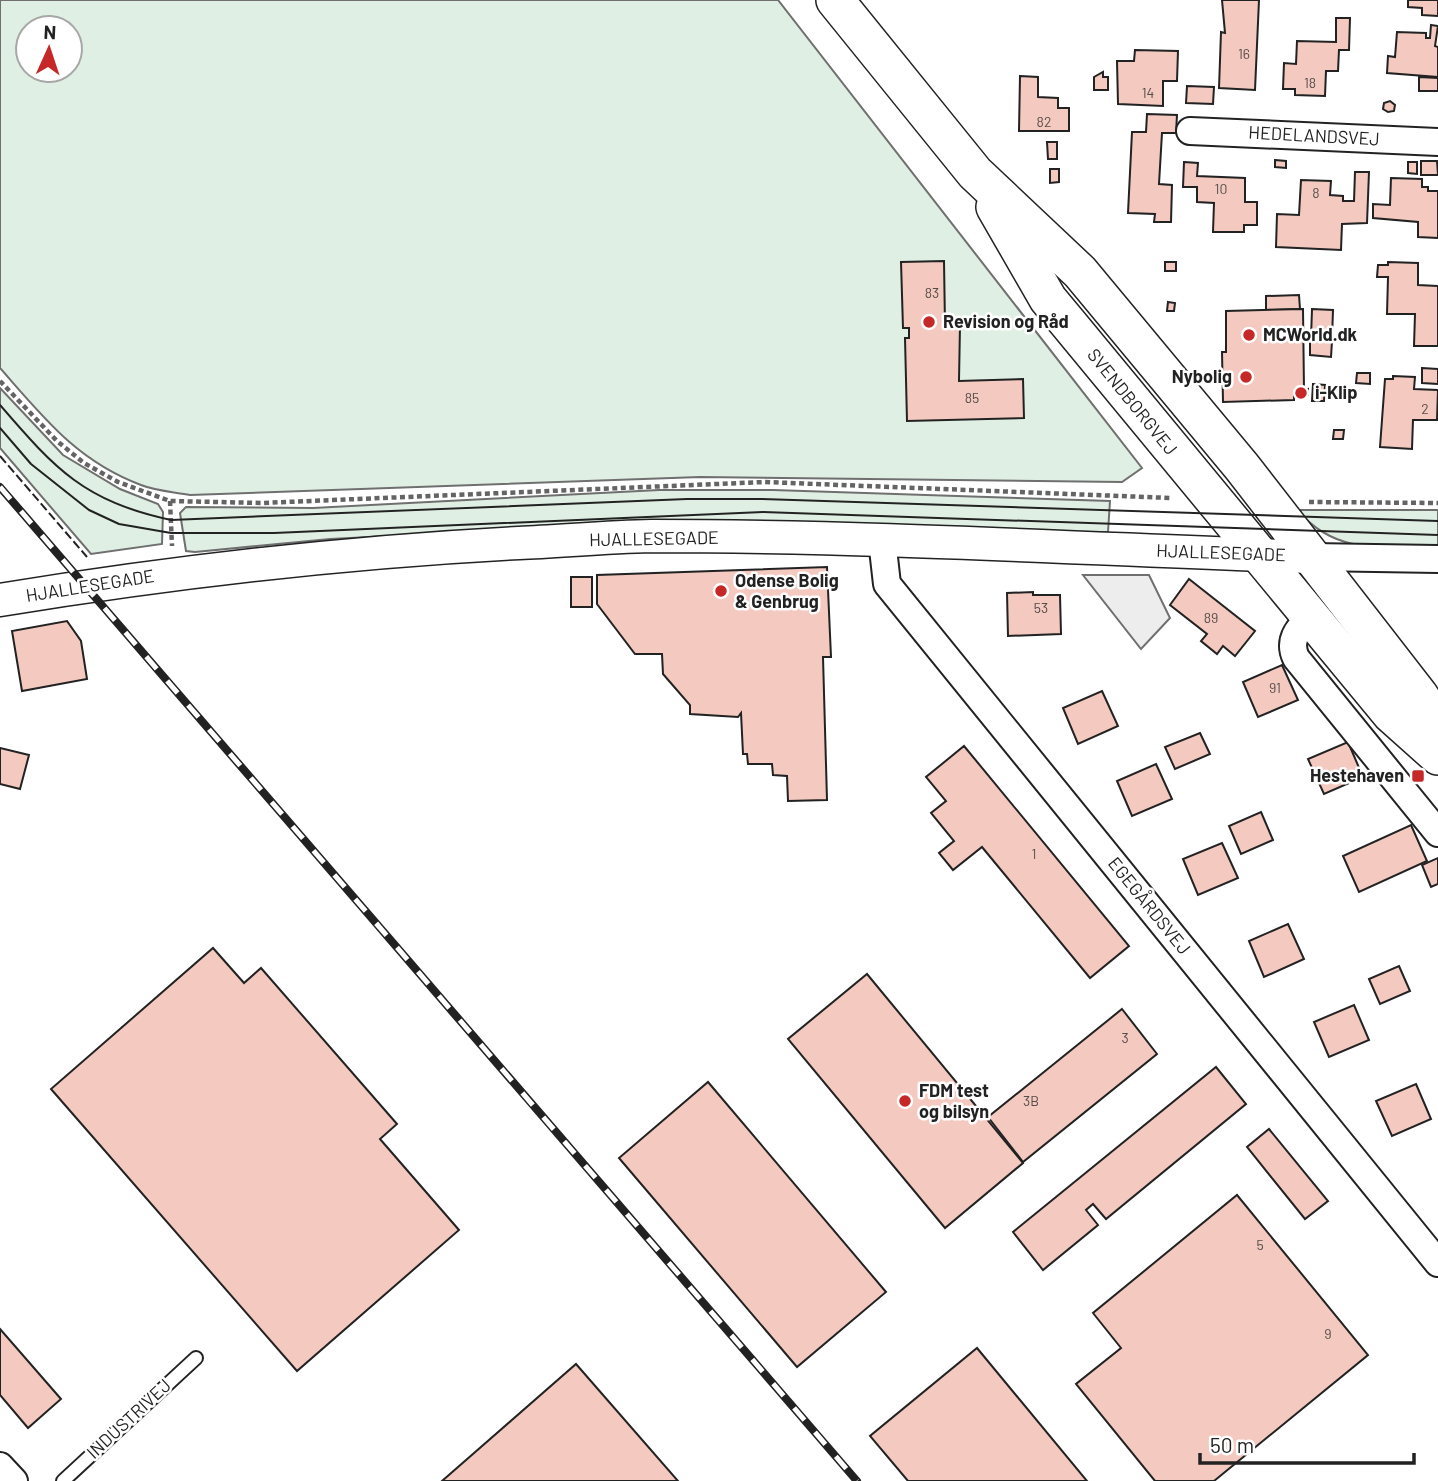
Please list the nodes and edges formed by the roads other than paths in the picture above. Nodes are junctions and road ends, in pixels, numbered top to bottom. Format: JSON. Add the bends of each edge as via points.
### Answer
{"nodes":[{"id":1,"x":835,"y":0,"type":"edge"},
{"id":2,"x":1190,"y":131,"type":"dead end"},
{"id":3,"x":1438,"y":142,"type":"edge"},
{"id":4,"x":975,"y":173,"type":"junction"},
{"id":5,"x":882,"y":540,"type":"junction"},
{"id":6,"x":1257,"y":555,"type":"junction"},
{"id":7,"x":1312,"y":557,"type":"junction"},
{"id":8,"x":1438,"y":559,"type":"edge"},
{"id":9,"x":0,"y":600,"type":"edge"},
{"id":10,"x":1310,"y":618,"type":"junction"},
{"id":11,"x":1438,"y":724,"type":"edge"},
{"id":12,"x":1438,"y":756,"type":"edge"},
{"id":13,"x":1438,"y":833,"type":"edge"},
{"id":14,"x":1438,"y":1263,"type":"edge"},
{"id":15,"x":196,"y":1358,"type":"dead end"},
{"id":16,"x":0,"y":1466,"type":"edge"},
{"id":17,"x":13,"y":1481,"type":"edge"},
{"id":18,"x":63,"y":1481,"type":"edge"}],
"edges":[{"from":1,"to":4,"type":"main road","name":"SVENDBORGVEJ"},
{"from":2,"to":3,"type":"street","name":"HEDELANDSVEJ"},
{"from":4,"to":6,"type":"main road","name":"SVENDBORGVEJ","via":[[1048,299]]},
{"from":4,"to":7,"type":"main road","name":"SVENDBORGVEJ","via":[[1080,272]]},
{"from":5,"to":6,"type":"street","name":"HJALLESEGADE"},
{"from":5,"to":9,"type":"street","name":"HJALLESEGADE","via":[[648,536],[440,547],[173,573]]},
{"from":5,"to":14,"type":"street","name":"EGEGÅRDSVEJ","via":[[887,584]]},
{"from":6,"to":7,"type":"street","name":"HJALLESEGADE"},
{"from":6,"to":10,"type":"main road","name":"SVENDBORGVEJ"},
{"from":7,"to":8,"type":"street"},
{"from":7,"to":11,"type":"main road","name":"SVENDBORGVEJ"},
{"from":10,"to":12,"type":"main road","name":"SVENDBORGVEJ","via":[[1391,714]]},
{"from":10,"to":13,"type":"street","via":[[1294,639],[1296,658]]},
{"from":15,"to":18,"type":"lane","name":"INDUSTRIVEJ"},
{"from":16,"to":17,"type":"street"}]}
